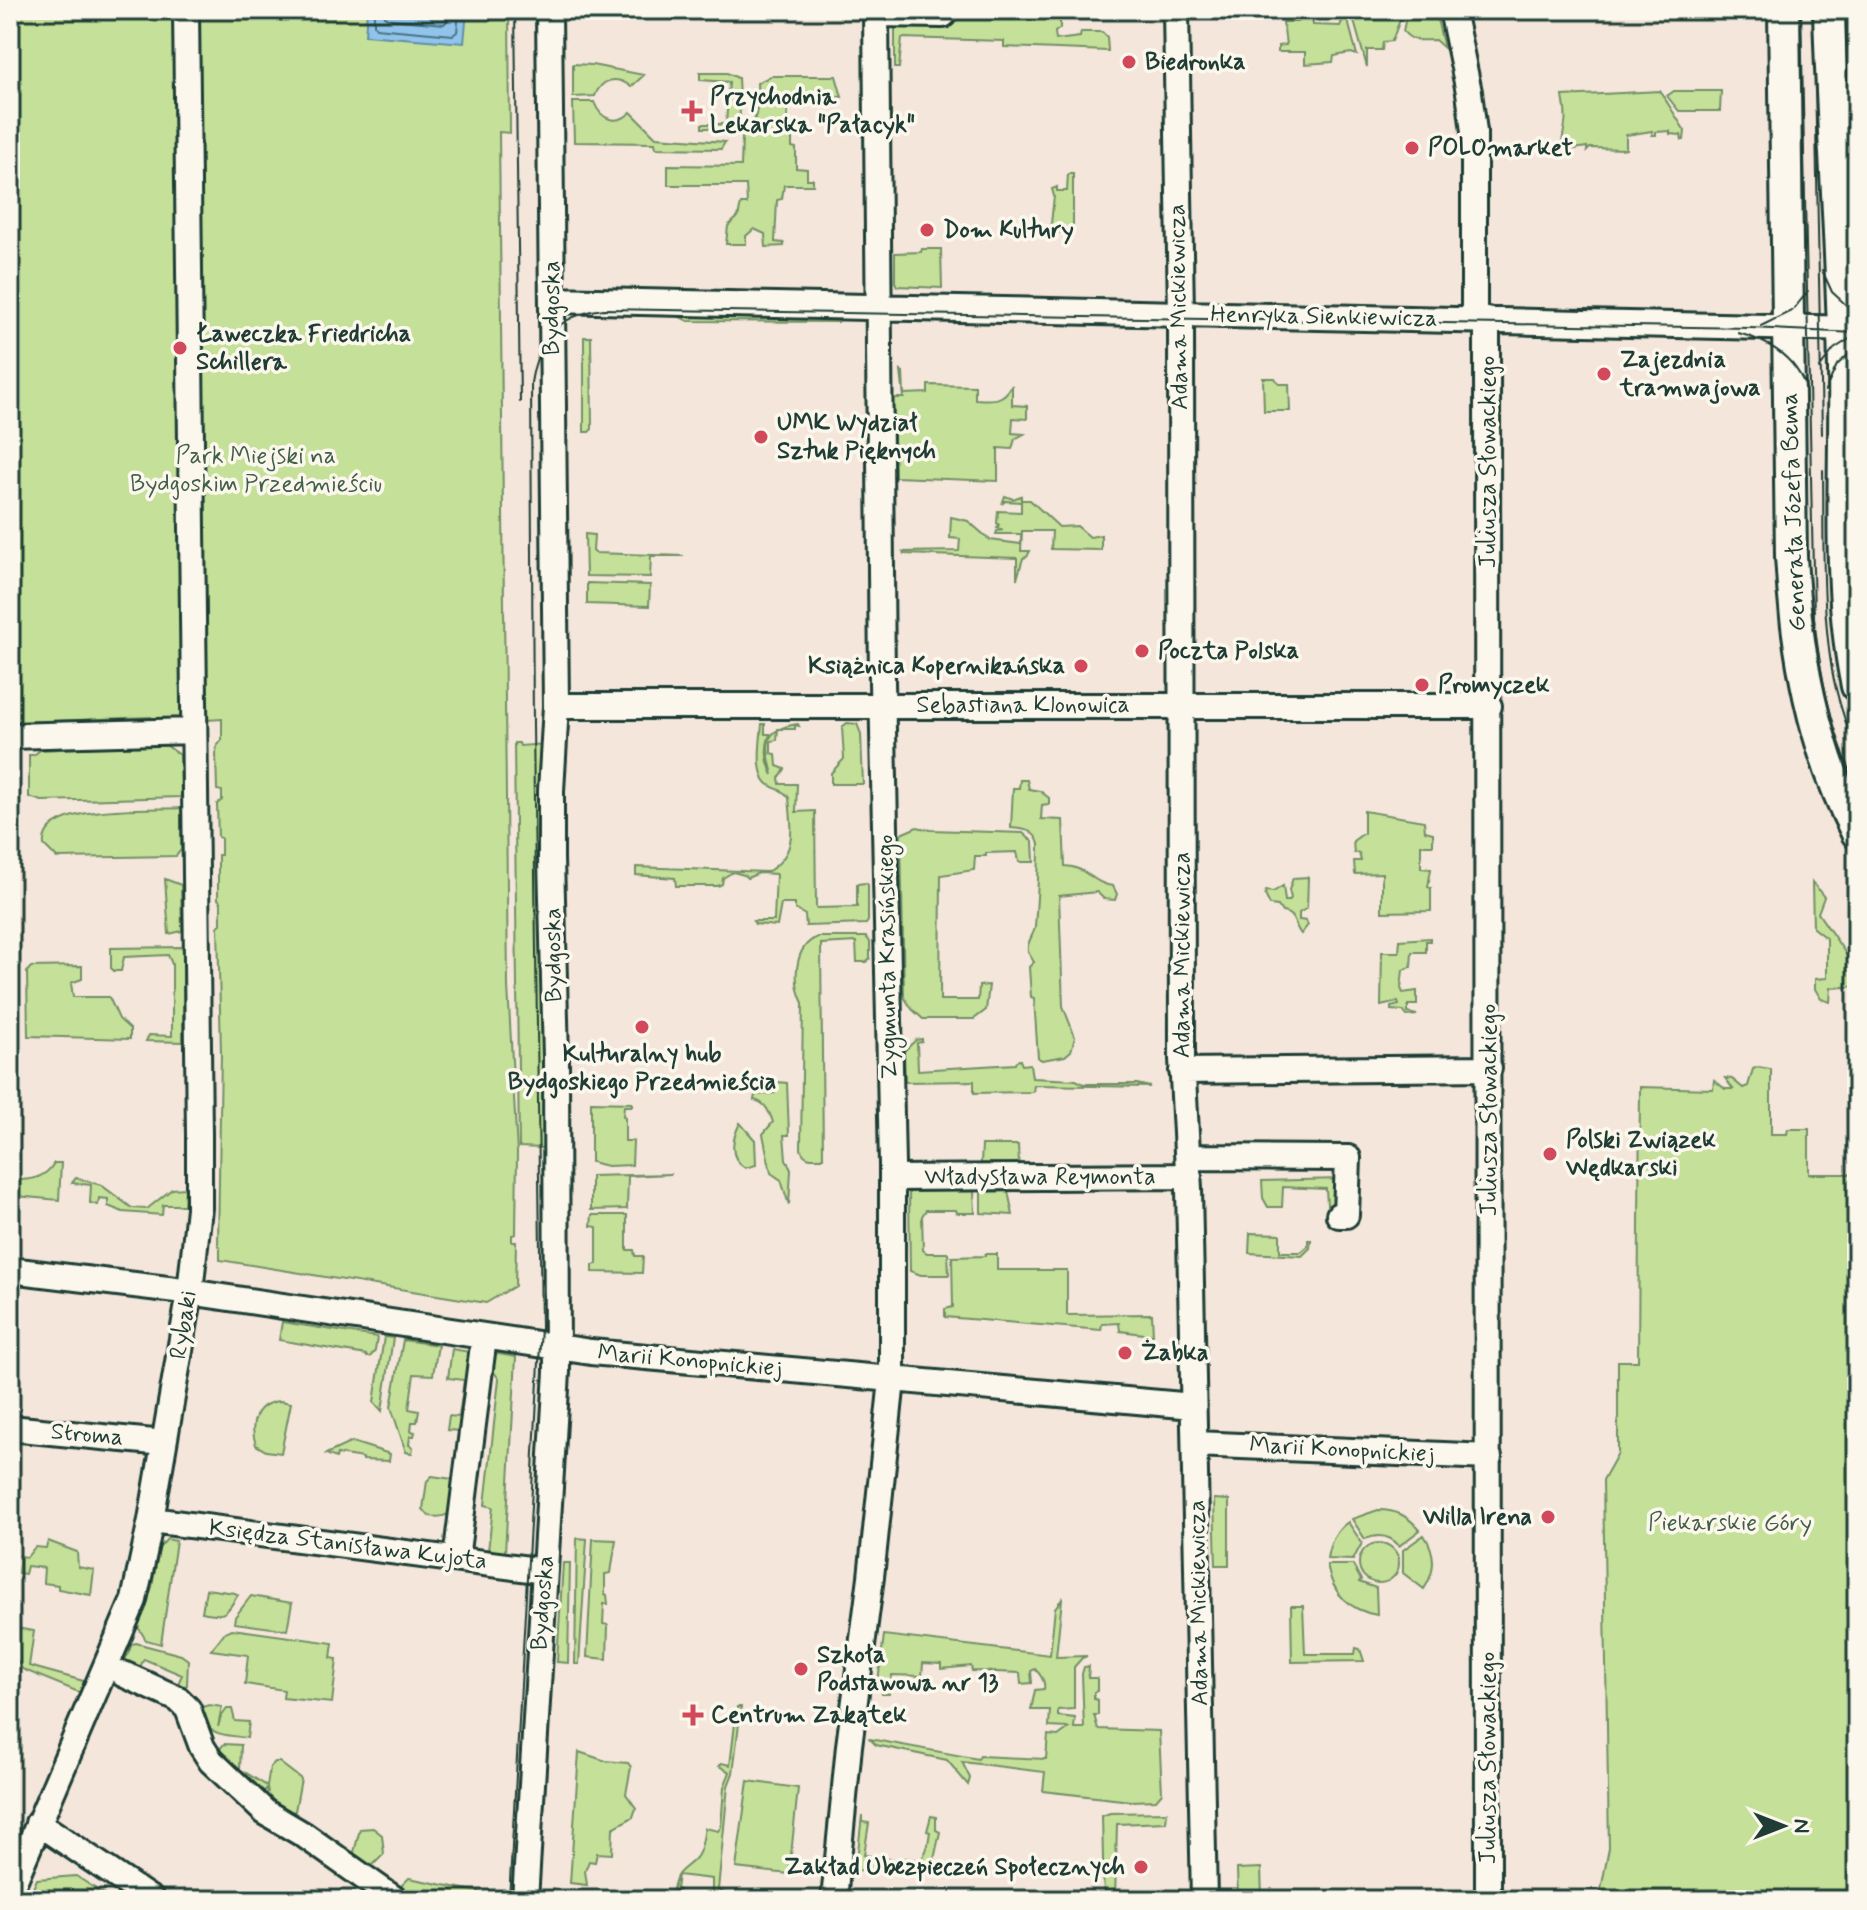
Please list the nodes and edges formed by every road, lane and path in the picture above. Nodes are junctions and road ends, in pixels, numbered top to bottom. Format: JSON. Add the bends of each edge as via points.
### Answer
{"nodes":[{"id":1,"x":186,"y":10,"type":"edge"},
{"id":2,"x":549,"y":10,"type":"edge"},
{"id":3,"x":1176,"y":10,"type":"edge"},
{"id":4,"x":1452,"y":10,"type":"edge"},
{"id":5,"x":1784,"y":10,"type":"edge"},
{"id":6,"x":876,"y":12,"type":"edge"},
{"id":7,"x":943,"y":15,"type":"dead end"},
{"id":8,"x":1832,"y":15,"type":"edge"},
{"id":9,"x":552,"y":300,"type":"junction"},
{"id":10,"x":878,"y":308,"type":"junction"},
{"id":11,"x":1181,"y":314,"type":"junction"},
{"id":12,"x":1480,"y":320,"type":"junction"},
{"id":13,"x":1789,"y":326,"type":"junction"},
{"id":14,"x":1850,"y":328,"type":"edge"},
{"id":15,"x":1857,"y":686,"type":"edge"},
{"id":16,"x":882,"y":704,"type":"junction"},
{"id":17,"x":556,"y":706,"type":"junction"},
{"id":18,"x":1182,"y":706,"type":"junction"},
{"id":19,"x":1489,"y":706,"type":"junction"},
{"id":20,"x":193,"y":731,"type":"junction"},
{"id":21,"x":10,"y":736,"type":"edge"},
{"id":22,"x":1857,"y":833,"type":"edge"},
{"id":23,"x":1489,"y":1068,"type":"junction"},
{"id":24,"x":1182,"y":1071,"type":"junction"},
{"id":25,"x":1188,"y":1167,"type":"junction"},
{"id":26,"x":892,"y":1178,"type":"junction"},
{"id":27,"x":1339,"y":1215,"type":"dead end"},
{"id":28,"x":10,"y":1270,"type":"edge"},
{"id":29,"x":190,"y":1292,"type":"junction"},
{"id":30,"x":484,"y":1337,"type":"junction"},
{"id":31,"x":557,"y":1348,"type":"junction"},
{"id":32,"x":892,"y":1380,"type":"junction"},
{"id":33,"x":1193,"y":1406,"type":"junction"},
{"id":34,"x":10,"y":1428,"type":"edge"},
{"id":35,"x":164,"y":1443,"type":"junction"},
{"id":36,"x":1195,"y":1444,"type":"junction"},
{"id":37,"x":1489,"y":1457,"type":"junction"},
{"id":38,"x":151,"y":1520,"type":"junction"},
{"id":39,"x":456,"y":1559,"type":"junction"},
{"id":40,"x":545,"y":1571,"type":"junction"},
{"id":41,"x":123,"y":1674,"type":"dead end"},
{"id":42,"x":38,"y":1823,"type":"junction"},
{"id":43,"x":10,"y":1891,"type":"edge"},
{"id":44,"x":152,"y":1900,"type":"edge"},
{"id":45,"x":396,"y":1900,"type":"edge"},
{"id":46,"x":525,"y":1900,"type":"edge"},
{"id":47,"x":834,"y":1900,"type":"edge"},
{"id":48,"x":1204,"y":1900,"type":"edge"},
{"id":49,"x":1488,"y":1900,"type":"edge"}],
"edges":[{"from":1,"to":20,"type":"street","name":"Rybaki"},
{"from":2,"to":9,"type":"street","name":"Bydgoska"},
{"from":3,"to":11,"type":"street","name":"Adama Mickiewicza"},
{"from":4,"to":12,"type":"street","name":"Juliusza Słowackiego","via":[[1474,132]]},
{"from":5,"to":13,"type":"main road","name":"Generała Józefa Bema"},
{"from":6,"to":7,"type":"street"},
{"from":6,"to":10,"type":"street","name":"Zygmunta Krasińskiego"},
{"from":8,"to":14,"type":"main road","name":"Generała Józefa Bema"},
{"from":9,"to":10,"type":"street","name":"Henryka Sienkiewicza"},
{"from":9,"to":17,"type":"street","name":"Bydgoska"},
{"from":10,"to":11,"type":"street","name":"Henryka Sienkiewicza"},
{"from":10,"to":16,"type":"street","name":"Zygmunta Krasińskiego"},
{"from":11,"to":12,"type":"street","name":"Henryka Sienkiewicza"},
{"from":11,"to":18,"type":"street","name":"Adama Mickiewicza"},
{"from":12,"to":13,"type":"street","name":"Henryka Sienkiewicza"},
{"from":12,"to":19,"type":"street","name":"Juliusza Słowackiego"},
{"from":13,"to":14,"type":"street","name":"Henryka Sienkiewicza"},
{"from":13,"to":22,"type":"main road","name":"Generała Józefa Bema","via":[[1797,634],[1824,756]]},
{"from":14,"to":15,"type":"main road","name":"Generała Józefa Bema","via":[[1845,600]]},
{"from":16,"to":17,"type":"street","name":"Sebastiana Klonowica"},
{"from":16,"to":18,"type":"street","name":"Sebastiana Klonowica"},
{"from":16,"to":26,"type":"street","name":"Zygmunta Krasińskiego"},
{"from":17,"to":31,"type":"street","name":"Bydgoska","via":[[551,858]]},
{"from":18,"to":19,"type":"street","name":"Sebastiana Klonowica"},
{"from":18,"to":24,"type":"street","name":"Adama Mickiewicza"},
{"from":19,"to":23,"type":"street","name":"Juliusza Słowackiego"},
{"from":20,"to":21,"type":"street"},
{"from":20,"to":29,"type":"street","name":"Rybaki","via":[[199,1208]]},
{"from":23,"to":24,"type":"street"},
{"from":23,"to":37,"type":"street","name":"Juliusza Słowackiego"},
{"from":24,"to":25,"type":"street","name":"Adama Mickiewicza"},
{"from":25,"to":26,"type":"street","name":"Władysława Reymonta"},
{"from":25,"to":27,"type":"street","name":"Władysława Reymonta","via":[[1348,1158],[1346,1215]]},
{"from":25,"to":33,"type":"street","name":"Adama Mickiewicza"},
{"from":26,"to":32,"type":"street","name":"Zygmunta Krasińskiego"},
{"from":28,"to":29,"type":"street","name":"Marii Konopnickiej"},
{"from":29,"to":30,"type":"street","name":"Marii Konopnickiej"},
{"from":29,"to":35,"type":"street","name":"Rybaki"},
{"from":30,"to":31,"type":"street","name":"Marii Konopnickiej"},
{"from":30,"to":39,"type":"street"},
{"from":31,"to":32,"type":"street","name":"Marii Konopnickiej"},
{"from":31,"to":40,"type":"street","name":"Bydgoska"},
{"from":32,"to":33,"type":"street","name":"Marii Konopnickiej"},
{"from":32,"to":47,"type":"street","name":"Zygmunta Krasińskiego"},
{"from":33,"to":36,"type":"street","name":"Adama Mickiewicza"},
{"from":34,"to":35,"type":"street","name":"Stroma"},
{"from":35,"to":38,"type":"street","name":"Rybaki"},
{"from":36,"to":37,"type":"street","name":"Marii Konopnickiej"},
{"from":36,"to":48,"type":"street","name":"Adama Mickiewicza"},
{"from":37,"to":49,"type":"street","name":"Juliusza Słowackiego"},
{"from":38,"to":39,"type":"street","name":"Księdza Stanisława Kujota"},
{"from":38,"to":42,"type":"street","name":"Rybaki","via":[[128,1618]]},
{"from":39,"to":40,"type":"street","name":"Księdza Stanisława Kujota"},
{"from":40,"to":46,"type":"street","name":"Bydgoska"},
{"from":41,"to":45,"type":"street","via":[[178,1699],[188,1709],[211,1761],[265,1812]]},
{"from":42,"to":43,"type":"street","name":"Rybaki"},
{"from":42,"to":44,"type":"street"}]}
